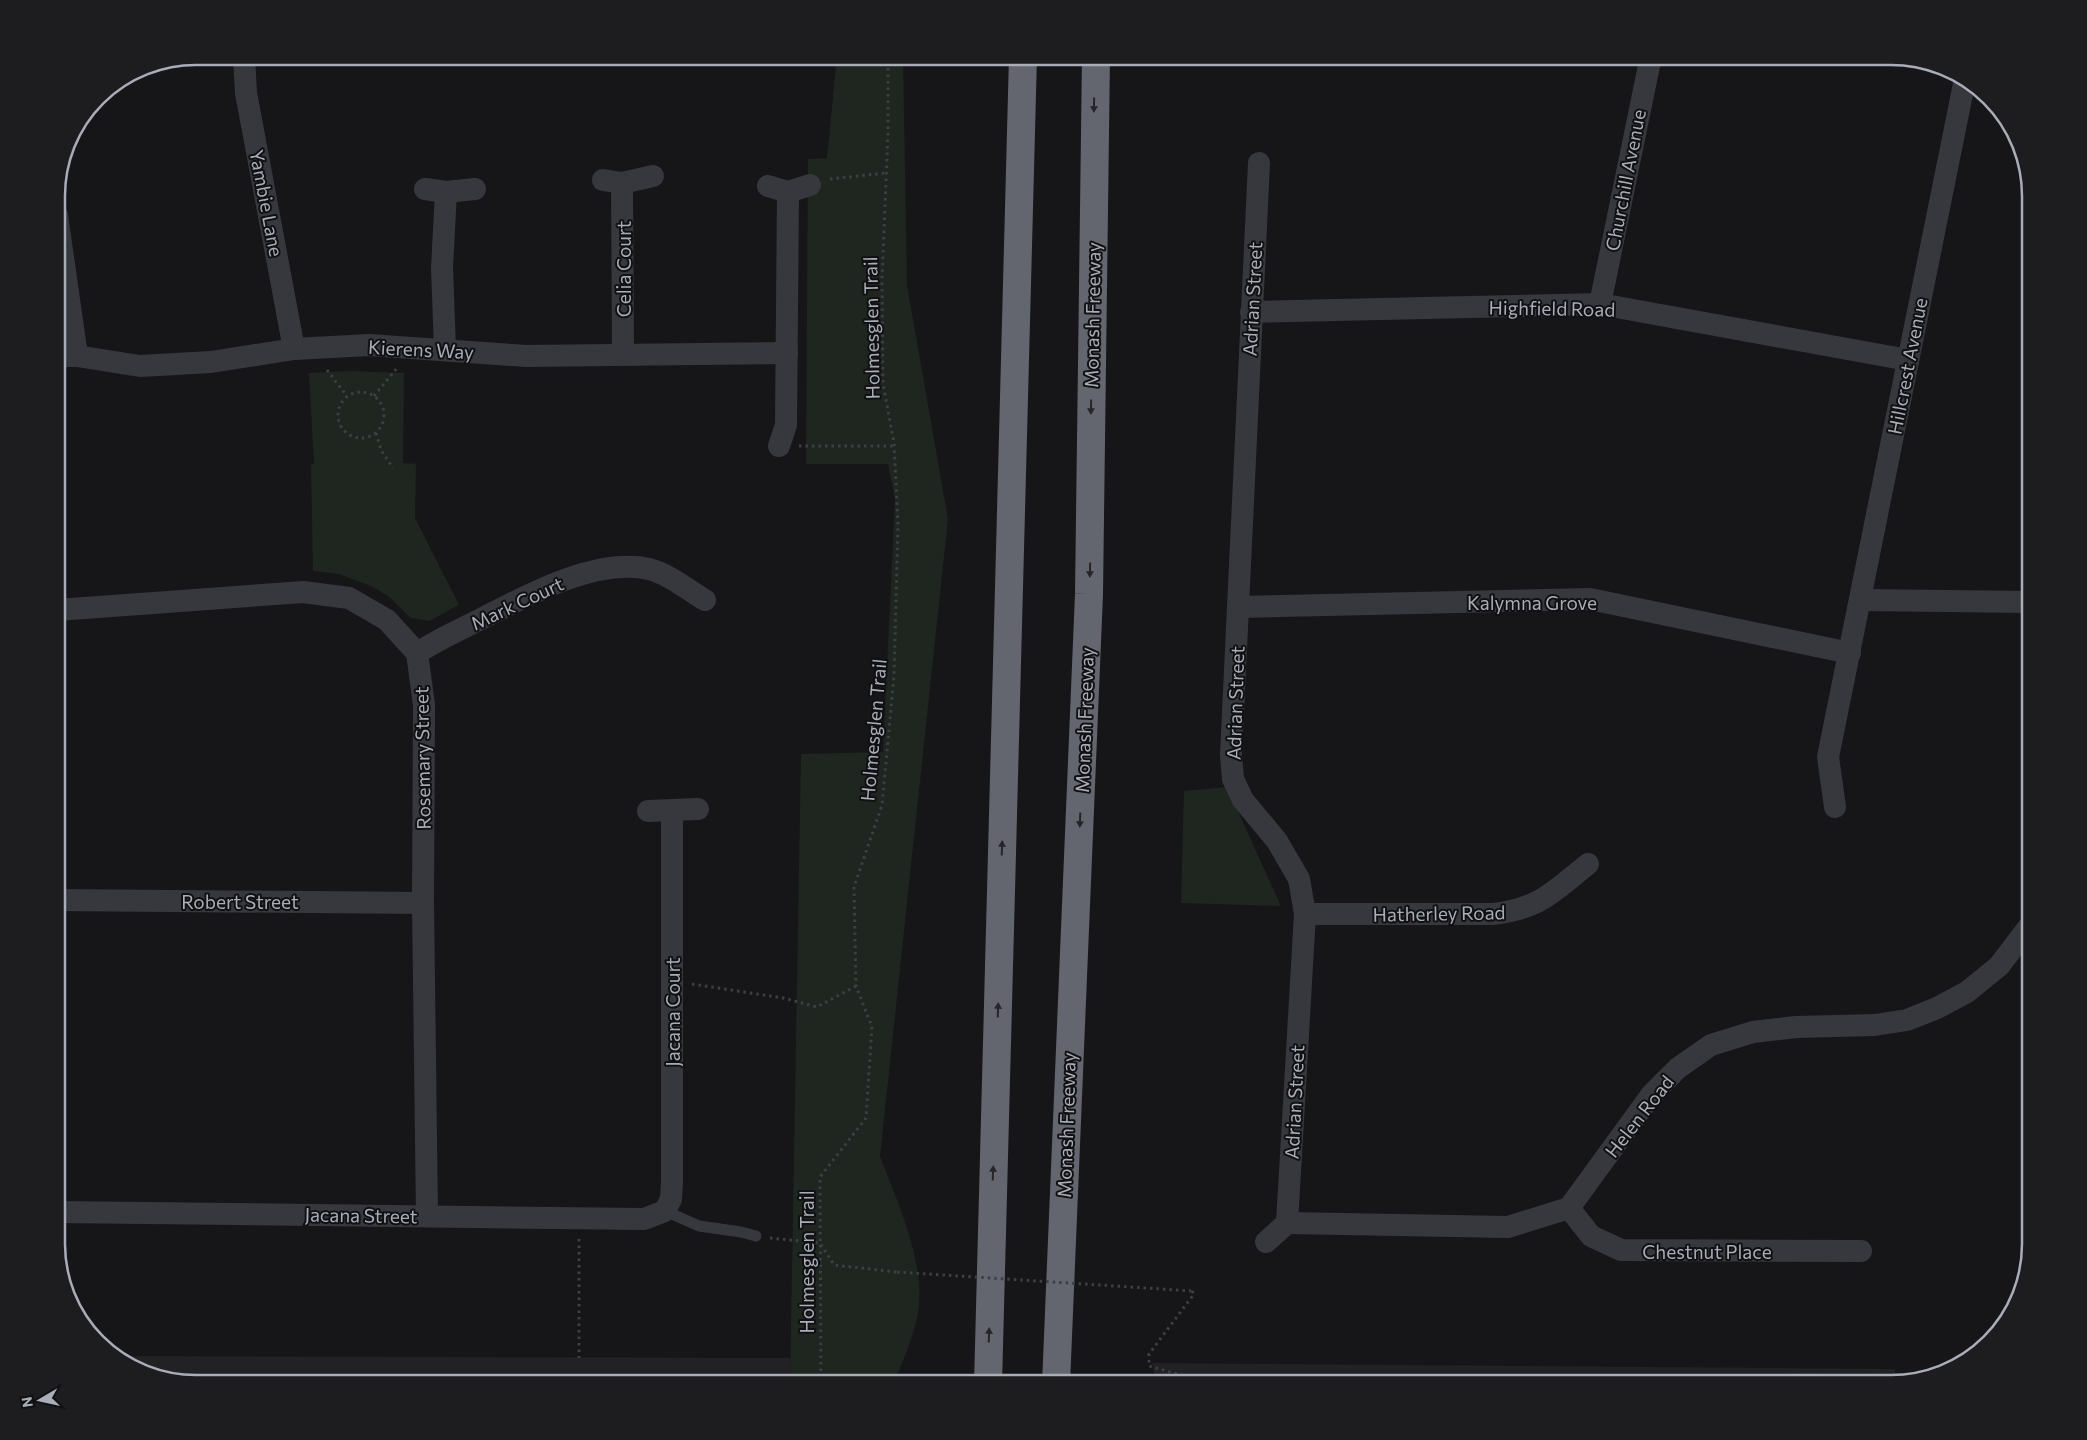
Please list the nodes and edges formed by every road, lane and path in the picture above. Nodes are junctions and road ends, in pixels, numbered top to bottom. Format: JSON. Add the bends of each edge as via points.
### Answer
{"nodes":[{"id":1,"x":244,"y":65,"type":"edge"},
{"id":2,"x":888,"y":65,"type":"edge"},
{"id":3,"x":1023,"y":65,"type":"edge"},
{"id":4,"x":1096,"y":65,"type":"edge"},
{"id":5,"x":1649,"y":65,"type":"edge"},
{"id":6,"x":1963,"y":87,"type":"edge"},
{"id":7,"x":1258,"y":163,"type":"dead end"},
{"id":8,"x":886,"y":173,"type":"junction"},
{"id":9,"x":652,"y":176,"type":"dead end"},
{"id":10,"x":810,"y":185,"type":"joint"},
{"id":11,"x":475,"y":189,"type":"dead end"},
{"id":12,"x":1600,"y":304,"type":"junction"},
{"id":13,"x":1251,"y":312,"type":"junction"},
{"id":14,"x":65,"y":330,"type":"edge"},
{"id":15,"x":294,"y":349,"type":"junction"},
{"id":16,"x":446,"y":349,"type":"junction"},
{"id":17,"x":787,"y":353,"type":"junction"},
{"id":18,"x":623,"y":354,"type":"junction"},
{"id":19,"x":67,"y":356,"type":"edge"},
{"id":20,"x":1908,"y":360,"type":"junction"},
{"id":21,"x":397,"y":368,"type":"dead end"},
{"id":22,"x":327,"y":370,"type":"dead end"},
{"id":23,"x":347,"y":396,"type":"junction"},
{"id":24,"x":374,"y":396,"type":"junction"},
{"id":25,"x":376,"y":433,"type":"junction"},
{"id":26,"x":779,"y":446,"type":"joint"},
{"id":27,"x":894,"y":446,"type":"junction"},
{"id":28,"x":393,"y":468,"type":"dead end"},
{"id":29,"x":705,"y":600,"type":"dead end"},
{"id":30,"x":1861,"y":600,"type":"junction"},
{"id":31,"x":2022,"y":602,"type":"edge"},
{"id":32,"x":1238,"y":607,"type":"junction"},
{"id":33,"x":65,"y":609,"type":"edge"},
{"id":34,"x":417,"y":652,"type":"junction"},
{"id":35,"x":1850,"y":653,"type":"junction"},
{"id":36,"x":1836,"y":807,"type":"dead end"},
{"id":37,"x":698,"y":810,"type":"dead end"},
{"id":38,"x":648,"y":811,"type":"dead end"},
{"id":39,"x":672,"y":811,"type":"junction"},
{"id":40,"x":1588,"y":864,"type":"dead end"},
{"id":41,"x":65,"y":900,"type":"edge"},
{"id":42,"x":423,"y":903,"type":"junction"},
{"id":43,"x":1305,"y":914,"type":"junction"},
{"id":44,"x":2022,"y":936,"type":"edge"},
{"id":45,"x":672,"y":981,"type":"junction"},
{"id":46,"x":856,"y":986,"type":"junction"},
{"id":47,"x":1569,"y":1208,"type":"junction"},
{"id":48,"x":665,"y":1211,"type":"junction"},
{"id":49,"x":65,"y":1212,"type":"edge"},
{"id":50,"x":427,"y":1216,"type":"junction"},
{"id":51,"x":578,"y":1218,"type":"junction"},
{"id":52,"x":1287,"y":1223,"type":"junction"},
{"id":53,"x":756,"y":1236,"type":"joint"},
{"id":54,"x":1266,"y":1242,"type":"dead end"},
{"id":55,"x":820,"y":1243,"type":"junction"},
{"id":56,"x":1861,"y":1251,"type":"dead end"},
{"id":57,"x":579,"y":1358,"type":"dead end"},
{"id":58,"x":821,"y":1375,"type":"edge"},
{"id":59,"x":988,"y":1375,"type":"edge"},
{"id":60,"x":1056,"y":1375,"type":"edge"},
{"id":61,"x":1180,"y":1375,"type":"edge"}],
"edges":[{"from":1,"to":15,"type":"street","name":"Yambie Lane","via":[[246,93]]},
{"from":2,"to":8,"type":"path","name":"Holmesglen Trail"},
{"from":59,"to":3,"type":"highway","one_way":true},
{"from":4,"to":60,"type":"highway","name":"Monash Freeway","one_way":true,"via":[[1090,594]]},
{"from":5,"to":12,"type":"street","name":"Churchill Avenue"},
{"from":6,"to":20,"type":"street","name":"Hillcrest Avenue"},
{"from":7,"to":13,"type":"street","name":"Adrian Street"},
{"from":8,"to":10,"type":"path"},
{"from":8,"to":27,"type":"path","name":"Holmesglen Trail","via":[[883,384]]},
{"from":9,"to":18,"type":"street","name":"Celia Court","via":[[612,181]]},
{"from":10,"to":17,"type":"street","via":[[778,189]]},
{"from":11,"to":16,"type":"street","via":[[435,190]]},
{"from":12,"to":13,"type":"street","name":"Highfield Road"},
{"from":12,"to":20,"type":"street","name":"Highfield Road"},
{"from":13,"to":32,"type":"street","name":"Adrian Street"},
{"from":14,"to":19,"type":"street"},
{"from":15,"to":16,"type":"street","name":"Kierens Way","via":[[369,345]]},
{"from":15,"to":19,"type":"street","name":"Kierens Way","via":[[211,362],[140,366]]},
{"from":16,"to":18,"type":"street","name":"Kierens Way","via":[[526,356]]},
{"from":17,"to":18,"type":"street","name":"Kierens Way"},
{"from":17,"to":26,"type":"street","via":[[786,425]]},
{"from":20,"to":30,"type":"street","name":"Hillcrest Avenue"},
{"from":21,"to":24,"type":"path"},
{"from":22,"to":23,"type":"path"},
{"from":23,"to":24,"type":"path","via":[[362,392]]},
{"from":23,"to":25,"type":"path","via":[[339,409],[340,424],[344,430],[356,438]]},
{"from":24,"to":25,"type":"path","via":[[382,404],[384,412],[382,426]]},
{"from":25,"to":28,"type":"path","via":[[381,450]]},
{"from":26,"to":27,"type":"path"},
{"from":27,"to":46,"type":"path","name":"Holmesglen Trail","via":[[898,525],[894,676],[882,805],[854,886]]},
{"from":29,"to":34,"type":"street","name":"Mark Court","via":[[648,569],[600,571],[543,587]]},
{"from":30,"to":31,"type":"street"},
{"from":30,"to":35,"type":"street","name":"Hillcrest Avenue"},
{"from":32,"to":35,"type":"street","name":"Kalymna Grove","via":[[1590,599]]},
{"from":32,"to":43,"type":"street","name":"Adrian Street","via":[[1231,755],[1234,779],[1243,800],[1276,841],[1299,879]]},
{"from":33,"to":34,"type":"street","via":[[303,592],[349,598],[386,620]]},
{"from":34,"to":42,"type":"street","name":"Rosemary Street","via":[[424,705]]},
{"from":35,"to":36,"type":"street","name":"Hillcrest Avenue","via":[[1828,757]]},
{"from":37,"to":39,"type":"street"},
{"from":38,"to":39,"type":"street"},
{"from":39,"to":45,"type":"street","name":"Jacana Court"},
{"from":40,"to":43,"type":"street","name":"Hatherley Road","via":[[1540,902],[1516,912]]},
{"from":41,"to":42,"type":"street","name":"Robert Street"},
{"from":42,"to":50,"type":"street","name":"Rosemary Street"},
{"from":43,"to":52,"type":"street","name":"Adrian Street"},
{"from":44,"to":47,"type":"street","name":"Helen Road","via":[[2000,966],[1967,992],[1907,1020],[1753,1032],[1711,1045],[1678,1068],[1652,1094]]},
{"from":45,"to":46,"type":"path","via":[[783,998],[816,1007]]},
{"from":45,"to":48,"type":"street","name":"Jacana Court","via":[[672,1182],[671,1199]]},
{"from":46,"to":55,"type":"path","name":"Holmesglen Trail","via":[[872,1027],[866,1118],[820,1177]]},
{"from":47,"to":52,"type":"street","via":[[1508,1228]]},
{"from":47,"to":56,"type":"street","name":"Chestnut Place","via":[[1591,1236],[1621,1250]]},
{"from":48,"to":51,"type":"street","name":"Jacana Street","via":[[644,1218]]},
{"from":48,"to":53,"type":"lane","via":[[700,1226]]},
{"from":49,"to":50,"type":"street","name":"Jacana Street"},
{"from":50,"to":51,"type":"street","name":"Jacana Street"},
{"from":51,"to":57,"type":"path"},
{"from":52,"to":54,"type":"street"},
{"from":53,"to":55,"type":"path"},
{"from":55,"to":58,"type":"path","name":"Holmesglen Trail"},
{"from":55,"to":61,"type":"path","bridge":true,"via":[[834,1266],[1192,1291],[1194,1294],[1148,1354],[1149,1366]]}]}
